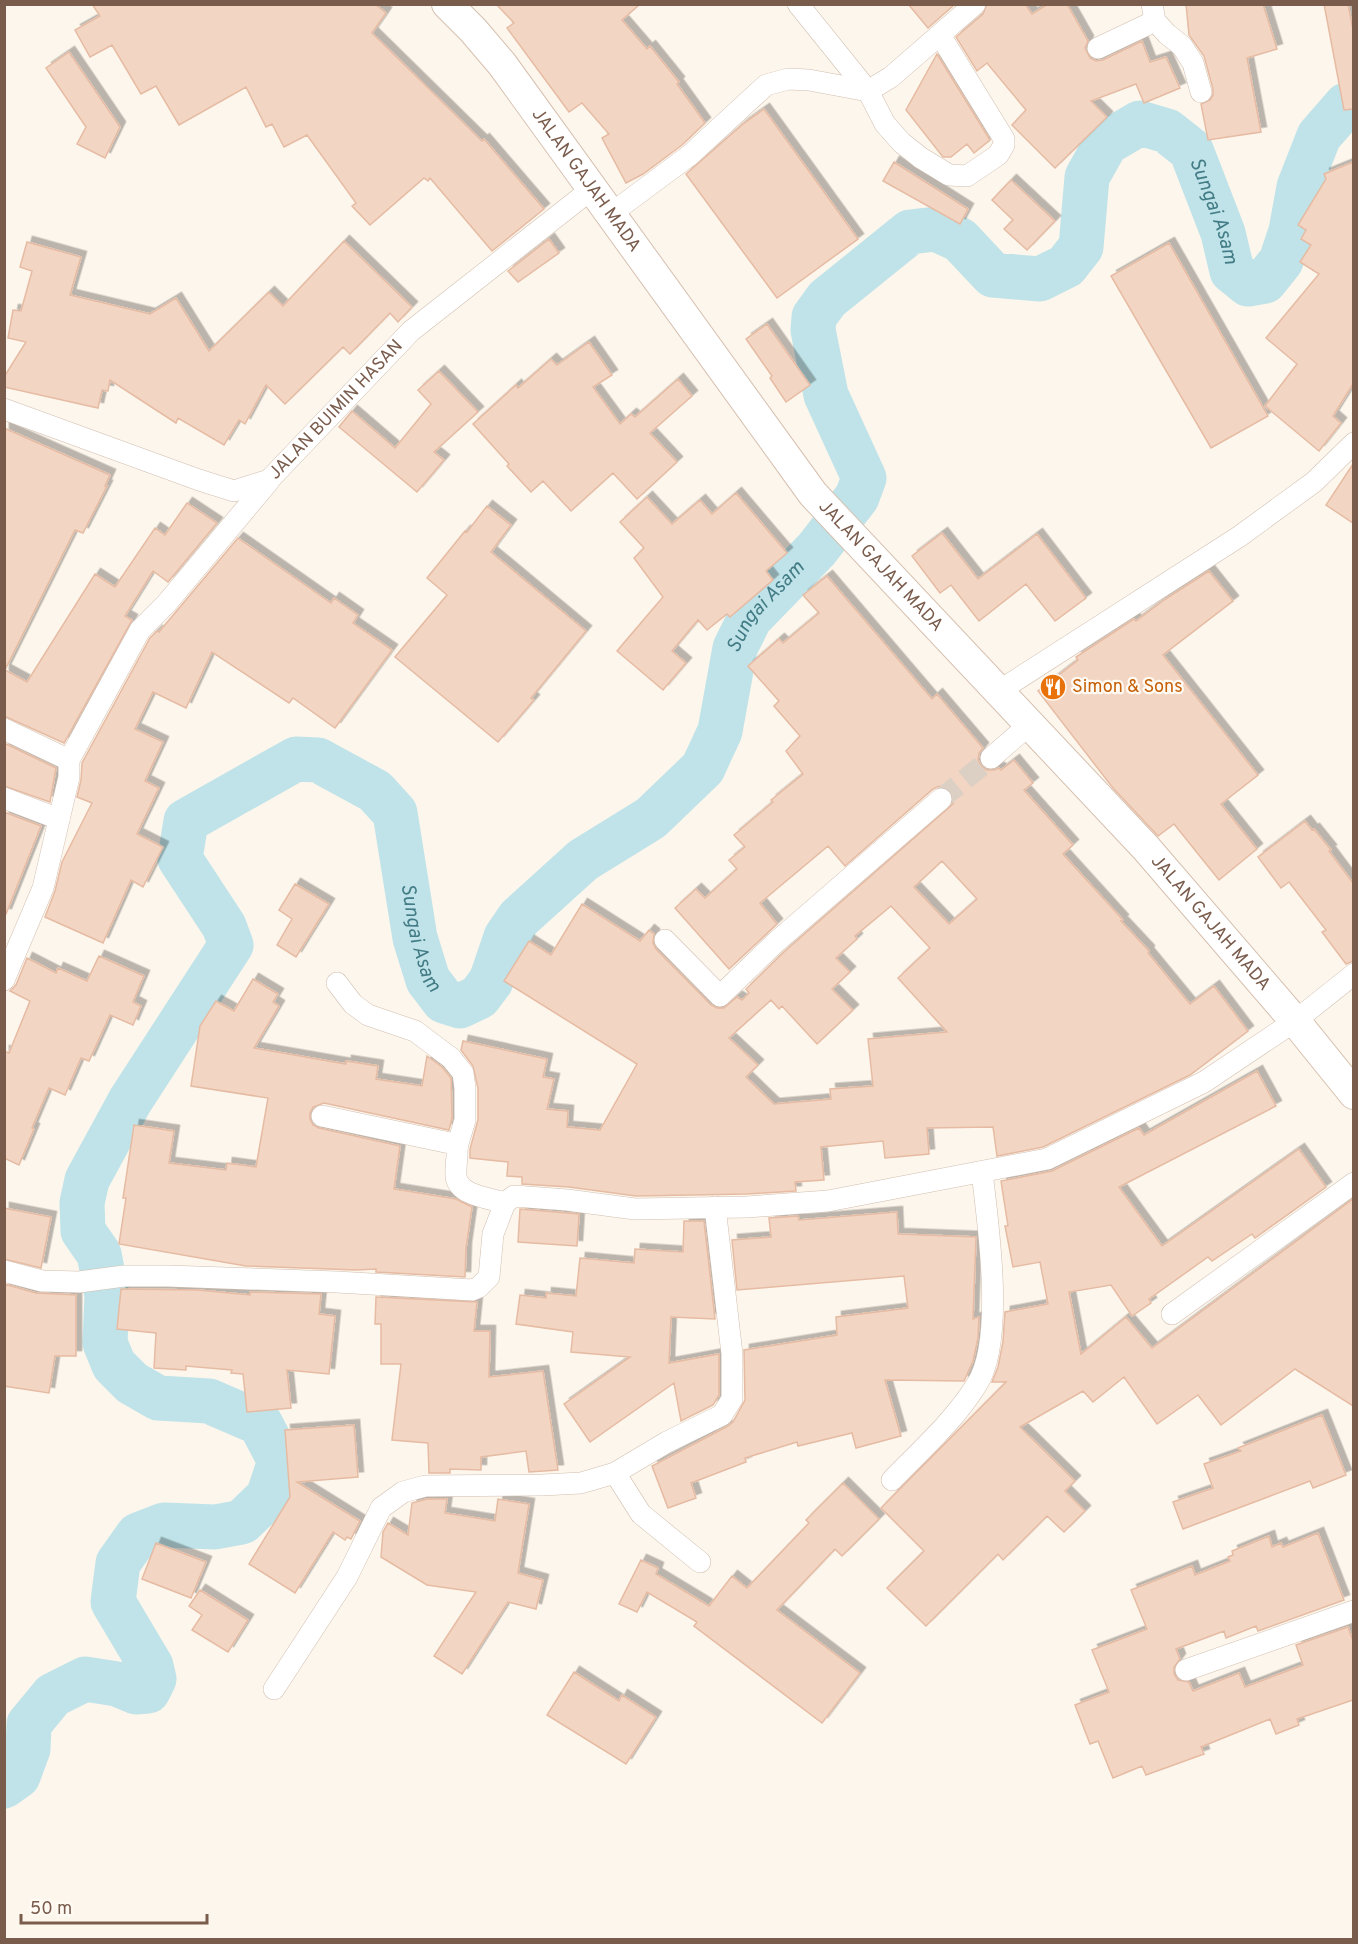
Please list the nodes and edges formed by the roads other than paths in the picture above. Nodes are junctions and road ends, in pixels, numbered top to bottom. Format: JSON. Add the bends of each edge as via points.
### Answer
{"nodes":[{"id":1,"x":447,"y":4,"type":"edge"},
{"id":2,"x":798,"y":4,"type":"edge"},
{"id":3,"x":975,"y":4,"type":"edge"},
{"id":4,"x":1154,"y":13,"type":"edge"},
{"id":5,"x":940,"y":35,"type":"junction"},
{"id":6,"x":1098,"y":48,"type":"dead end"},
{"id":7,"x":868,"y":91,"type":"junction"},
{"id":8,"x":1201,"y":92,"type":"dead end"},
{"id":9,"x":593,"y":188,"type":"junction"},
{"id":10,"x":612,"y":213,"type":"junction"},
{"id":11,"x":4,"y":409,"type":"edge"},
{"id":12,"x":1353,"y":443,"type":"edge"},
{"id":13,"x":269,"y":480,"type":"junction"},
{"id":14,"x":999,"y":691,"type":"junction"},
{"id":15,"x":1030,"y":724,"type":"junction"},
{"id":16,"x":4,"y":729,"type":"edge"},
{"id":17,"x":991,"y":758,"type":"tunnel mouth"},
{"id":18,"x":69,"y":760,"type":"junction"},
{"id":19,"x":4,"y":798,"type":"edge"},
{"id":20,"x":941,"y":799,"type":"tunnel mouth"},
{"id":21,"x":59,"y":819,"type":"junction"},
{"id":22,"x":665,"y":940,"type":"dead end"},
{"id":23,"x":1353,"y":974,"type":"edge"},
{"id":24,"x":4,"y":980,"type":"edge"},
{"id":25,"x":337,"y":982,"type":"dead end"},
{"id":26,"x":1295,"y":1021,"type":"junction"},
{"id":27,"x":1353,"y":1094,"type":"edge"},
{"id":28,"x":322,"y":1116,"type":"dead end"},
{"id":29,"x":457,"y":1147,"type":"junction"},
{"id":30,"x":982,"y":1172,"type":"junction"},
{"id":31,"x":1353,"y":1183,"type":"edge"},
{"id":32,"x":505,"y":1203,"type":"junction"},
{"id":33,"x":715,"y":1207,"type":"junction"},
{"id":34,"x":4,"y":1271,"type":"edge"},
{"id":35,"x":1172,"y":1314,"type":"dead end"},
{"id":36,"x":615,"y":1473,"type":"junction"},
{"id":37,"x":892,"y":1480,"type":"dead end"},
{"id":38,"x":700,"y":1562,"type":"dead end"},
{"id":39,"x":1353,"y":1611,"type":"edge"},
{"id":40,"x":1186,"y":1670,"type":"dead end"},
{"id":41,"x":274,"y":1689,"type":"dead end"}],
"edges":[{"from":1,"to":9,"type":"main road","name":"JALAN GAJAH MADA","via":[[502,64]]},
{"from":2,"to":7,"type":"street"},
{"from":3,"to":5,"type":"street"},
{"from":4,"to":6,"type":"street"},
{"from":4,"to":8,"type":"street","via":[[1193,63]]},
{"from":5,"to":7,"type":"street","via":[[891,77]]},
{"from":5,"to":7,"type":"street","via":[[999,128],[1004,145],[998,155],[967,176],[950,175],[902,143],[885,124]]},
{"from":7,"to":10,"type":"street","via":[[809,80],[788,79],[766,85],[690,155]]},
{"from":9,"to":10,"type":"main road","name":"JALAN GAJAH MADA"},
{"from":9,"to":13,"type":"street","name":"JALAN BUIMIN HASAN","via":[[411,331]]},
{"from":10,"to":14,"type":"main road","name":"JALAN GAJAH MADA","via":[[813,494]]},
{"from":11,"to":13,"type":"street","name":"JALAN BUIMIN HASAN","via":[[234,491]]},
{"from":12,"to":14,"type":"street","via":[[1314,482],[1240,536]]},
{"from":13,"to":18,"type":"street","via":[[140,630]]},
{"from":14,"to":15,"type":"main road","name":"JALAN GAJAH MADA"},
{"from":15,"to":17,"type":"street"},
{"from":15,"to":26,"type":"main road","name":"JALAN GAJAH MADA","via":[[1146,848]]},
{"from":16,"to":18,"type":"street"},
{"from":18,"to":21,"type":"street"},
{"from":19,"to":21,"type":"street"},
{"from":20,"to":22,"type":"street","via":[[776,942],[720,996]]},
{"from":21,"to":24,"type":"street","via":[[43,888]]},
{"from":23,"to":26,"type":"street"},
{"from":25,"to":29,"type":"street","via":[[353,1004],[368,1015],[415,1031],[451,1058],[463,1073],[465,1120]]},
{"from":26,"to":27,"type":"main road","name":"JALAN GAJAH MADA"},
{"from":26,"to":30,"type":"street","via":[[1204,1082],[1047,1159]]},
{"from":28,"to":29,"type":"street"},
{"from":29,"to":32,"type":"street","via":[[456,1178],[461,1187]]},
{"from":30,"to":33,"type":"street","via":[[828,1201]]},
{"from":30,"to":37,"type":"street","via":[[992,1265],[987,1365],[961,1406]]},
{"from":31,"to":35,"type":"street"},
{"from":32,"to":33,"type":"street","via":[[514,1196],[635,1209]]},
{"from":32,"to":34,"type":"street","via":[[493,1234],[489,1277],[472,1290],[124,1276],[78,1282],[42,1281]]},
{"from":33,"to":36,"type":"street","via":[[729,1320],[732,1399],[722,1415]]},
{"from":36,"to":38,"type":"street","via":[[641,1514]]},
{"from":36,"to":41,"type":"street","via":[[581,1483],[424,1486],[403,1492],[381,1508],[347,1577]]},
{"from":39,"to":40,"type":"street"}]}
